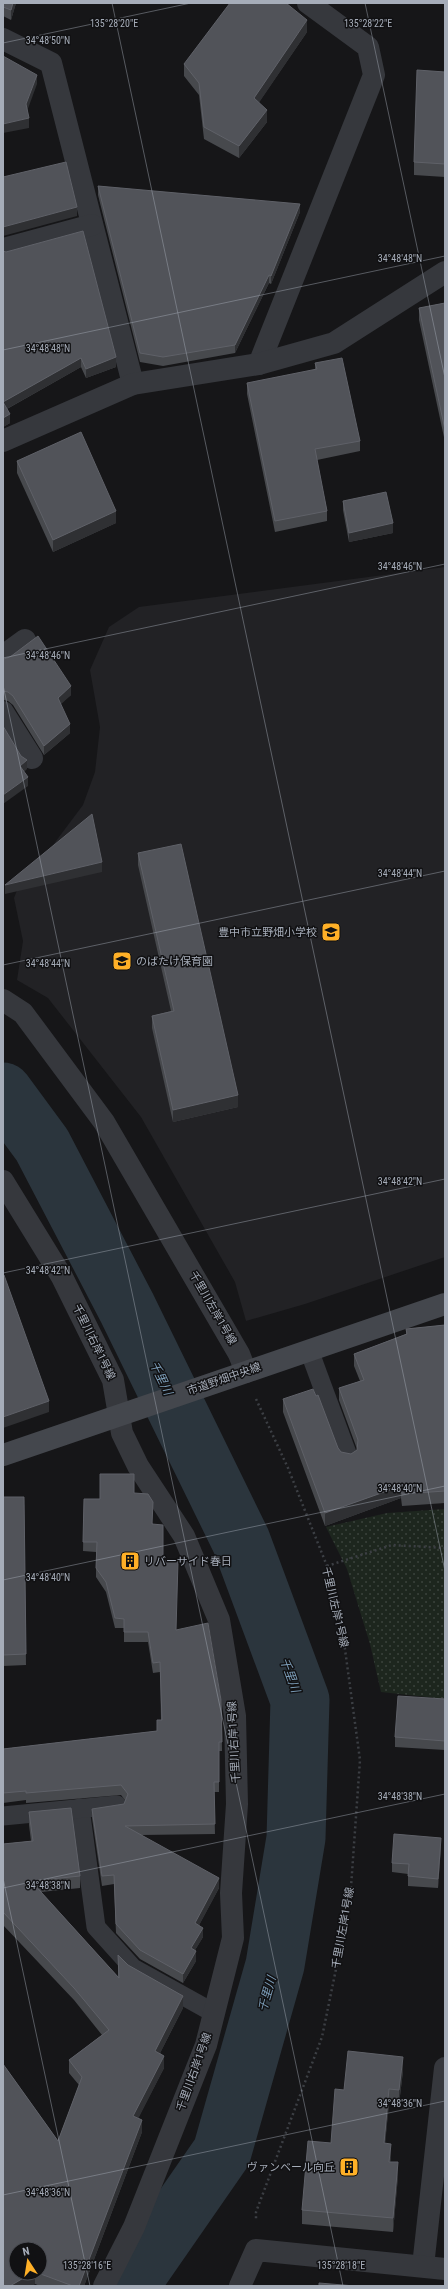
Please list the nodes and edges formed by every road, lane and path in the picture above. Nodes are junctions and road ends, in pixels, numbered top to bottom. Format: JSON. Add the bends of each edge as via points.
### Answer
{"nodes":[{"id":1,"x":308,"y":3,"type":"edge"},
{"id":2,"x":3,"y":39,"type":"edge"},
{"id":3,"x":92,"y":225,"type":"junction"},
{"id":4,"x":3,"y":250,"type":"edge"},
{"id":5,"x":445,"y":272,"type":"edge"},
{"id":6,"x":258,"y":364,"type":"junction"},
{"id":7,"x":133,"y":384,"type":"junction"},
{"id":8,"x":3,"y":441,"type":"edge"},
{"id":9,"x":25,"y":640,"type":"dead end"},
{"id":10,"x":3,"y":656,"type":"edge"},
{"id":11,"x":3,"y":712,"type":"edge"},
{"id":12,"x":32,"y":758,"type":"dead end"},
{"id":13,"x":3,"y":1000,"type":"edge"},
{"id":14,"x":3,"y":1182,"type":"edge"},
{"id":15,"x":445,"y":1304,"type":"edge"},
{"id":16,"x":309,"y":1350,"type":"junction"},
{"id":17,"x":239,"y":1374,"type":"junction"},
{"id":18,"x":127,"y":1413,"type":"junction"},
{"id":19,"x":3,"y":1455,"type":"edge"},
{"id":20,"x":348,"y":1456,"type":"edge"},
{"id":21,"x":445,"y":1548,"type":"edge"},
{"id":22,"x":326,"y":1566,"type":"junction"},
{"id":23,"x":117,"y":1805,"type":"edge"},
{"id":24,"x":80,"y":1808,"type":"junction"},
{"id":25,"x":3,"y":1816,"type":"edge"},
{"id":26,"x":214,"y":2013,"type":"junction"},
{"id":27,"x":445,"y":2068,"type":"edge"},
{"id":28,"x":256,"y":2250,"type":"junction"},
{"id":29,"x":423,"y":2266,"type":"junction"},
{"id":30,"x":445,"y":2268,"type":"edge"},
{"id":31,"x":104,"y":2286,"type":"edge"},
{"id":32,"x":240,"y":2286,"type":"edge"}],
"edges":[{"from":1,"to":6,"type":"street","via":[[368,47],[374,75]]},
{"from":2,"to":3,"type":"street","via":[[51,63]]},
{"from":3,"to":4,"type":"street"},
{"from":3,"to":7,"type":"street"},
{"from":5,"to":6,"type":"street","via":[[334,343]]},
{"from":6,"to":7,"type":"street"},
{"from":7,"to":8,"type":"street"},
{"from":9,"to":10,"type":"street"},
{"from":11,"to":12,"type":"street"},
{"from":13,"to":17,"type":"street","name":"千里川左岸1号線","via":[[24,1012],[104,1122],[239,1354]]},
{"from":14,"to":18,"type":"street","name":"千里川右岸1号線","via":[[70,1292]]},
{"from":15,"to":16,"type":"street","name":"市道野畑中央線"},
{"from":16,"to":17,"type":"street","name":"市道野畑中央線"},
{"from":16,"to":20,"type":"lane"},
{"from":17,"to":18,"type":"street","name":"市道野畑中央線"},
{"from":17,"to":22,"type":"path","name":"千里川左岸1号線","via":[[254,1395],[288,1468]]},
{"from":18,"to":19,"type":"street","name":"市道野畑中央線"},
{"from":18,"to":26,"type":"street","name":"千里川右岸1号線","via":[[122,1433],[125,1440],[138,1466],[184,1536],[219,1620],[235,1716],[237,1804],[231,1893],[233,1938]]},
{"from":21,"to":22,"type":"path","via":[[392,1545]]},
{"from":22,"to":28,"type":"path","name":"千里川左岸1号線","via":[[344,1642],[360,1760],[350,1901],[322,2037],[256,2212]]},
{"from":23,"to":24,"type":"lane"},
{"from":24,"to":25,"type":"lane"},
{"from":24,"to":26,"type":"lane","via":[[96,1927],[133,1968]]},
{"from":26,"to":31,"type":"street","name":"千里川右岸1号線","via":[[206,2045],[134,2227]]},
{"from":27,"to":29,"type":"street"},
{"from":28,"to":29,"type":"street"},
{"from":28,"to":32,"type":"street"},
{"from":29,"to":30,"type":"street"}]}
